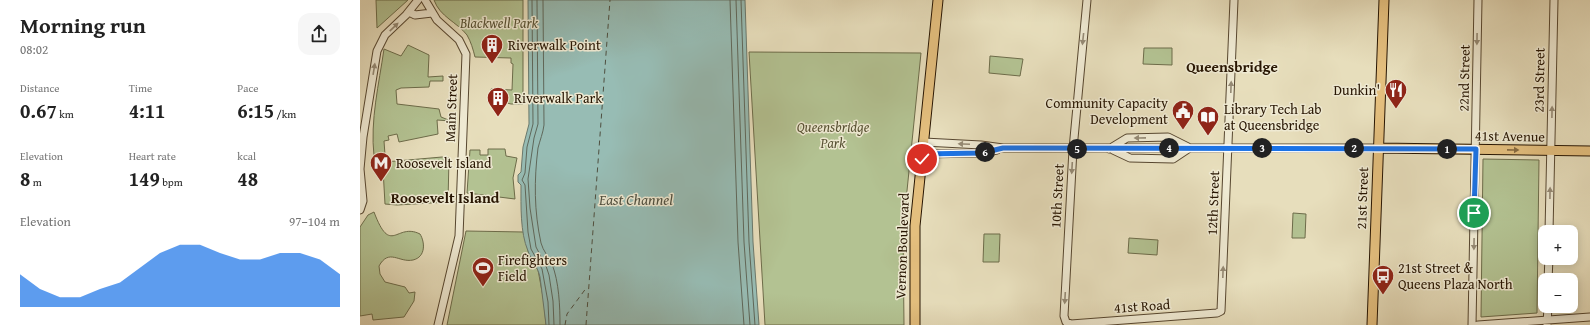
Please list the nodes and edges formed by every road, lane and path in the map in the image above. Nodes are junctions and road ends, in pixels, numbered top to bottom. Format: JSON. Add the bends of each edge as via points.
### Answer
{"nodes":[{"id":1,"x":418,"y":0,"type":"edge"},
{"id":2,"x":425,"y":0,"type":"edge"},
{"id":3,"x":938,"y":0,"type":"edge"},
{"id":4,"x":1087,"y":0,"type":"edge"},
{"id":5,"x":1234,"y":0,"type":"edge"},
{"id":6,"x":1384,"y":0,"type":"edge"},
{"id":7,"x":1478,"y":0,"type":"edge"},
{"id":8,"x":1554,"y":0,"type":"edge"},
{"id":9,"x":409,"y":12,"type":"junction"},
{"id":10,"x":432,"y":13,"type":"junction"},
{"id":11,"x":924,"y":142,"type":"junction"},
{"id":12,"x":1003,"y":148,"type":"junction"},
{"id":13,"x":1190,"y":148,"type":"junction"},
{"id":14,"x":1229,"y":148,"type":"junction"},
{"id":15,"x":1378,"y":148,"type":"junction"},
{"id":16,"x":1073,"y":149,"type":"junction"},
{"id":17,"x":1109,"y":149,"type":"junction"},
{"id":18,"x":1476,"y":149,"type":"junction"},
{"id":19,"x":1551,"y":151,"type":"junction"},
{"id":20,"x":1590,"y":152,"type":"edge"},
{"id":21,"x":922,"y":154,"type":"junction"},
{"id":22,"x":360,"y":210,"type":"edge"},
{"id":23,"x":1549,"y":225,"type":"edge"},
{"id":24,"x":1221,"y":311,"type":"joint"},
{"id":25,"x":1590,"y":317,"type":"edge"},
{"id":26,"x":1066,"y":322,"type":"joint"},
{"id":27,"x":1547,"y":322,"type":"edge"},
{"id":28,"x":438,"y":325,"type":"edge"},
{"id":29,"x":915,"y":325,"type":"edge"},
{"id":30,"x":1372,"y":325,"type":"edge"},
{"id":31,"x":1472,"y":325,"type":"edge"},
{"id":32,"x":1478,"y":325,"type":"edge"}],
"edges":[{"from":1,"to":9,"type":"street"},
{"from":2,"to":10,"type":"street","name":"Main Street"},
{"from":3,"to":11,"type":"main road","name":"Vernon Boulevard"},
{"from":4,"to":16,"type":"street","name":"10th Street","one_way":true},
{"from":14,"to":5,"type":"street","name":"12th Street","one_way":true},
{"from":6,"to":15,"type":"main road","name":"21st Street"},
{"from":7,"to":18,"type":"street","name":"22nd Street","one_way":true},
{"from":19,"to":8,"type":"street","name":"23rd Street","one_way":true},
{"from":9,"to":10,"type":"street","via":[[415,15]]},
{"from":22,"to":9,"type":"street","one_way":true,"via":[[363,137],[376,55],[383,39]]},
{"from":10,"to":28,"type":"street","name":"Main Street","via":[[458,37],[466,54],[458,236]]},
{"from":12,"to":11,"type":"street","name":"41st Avenue","one_way":true},
{"from":11,"to":21,"type":"main road","name":"Vernon Boulevard"},
{"from":12,"to":16,"type":"street","name":"41st Avenue"},
{"from":12,"to":21,"type":"street","name":"41st Avenue","via":[[982,153]]},
{"from":13,"to":14,"type":"street","name":"41st Avenue"},
{"from":13,"to":17,"type":"street","name":"41st Avenue"},
{"from":13,"to":17,"type":"street","name":"41st Avenue","one_way":true,"via":[[1168,137],[1127,138]]},
{"from":14,"to":15,"type":"street","name":"41st Avenue"},
{"from":24,"to":14,"type":"street","name":"12th Street","one_way":true},
{"from":15,"to":18,"type":"main road","name":"41st Avenue"},
{"from":15,"to":30,"type":"main road","name":"21st Street"},
{"from":16,"to":17,"type":"street","name":"41st Avenue"},
{"from":16,"to":26,"type":"street","name":"10th Street","one_way":true,"via":[[1064,316]]},
{"from":18,"to":19,"type":"main road","name":"41st Avenue","one_way":true},
{"from":18,"to":31,"type":"street","name":"22nd Street","one_way":true},
{"from":19,"to":20,"type":"main road","name":"41st Avenue"},
{"from":23,"to":19,"type":"street","name":"23rd Street","one_way":true},
{"from":21,"to":29,"type":"main road","name":"Vernon Boulevard","via":[[914,239]]},
{"from":24,"to":26,"type":"street","name":"41st Road","via":[[1071,324]]},
{"from":25,"to":27,"type":"street"},
{"from":27,"to":32,"type":"street"}]}
